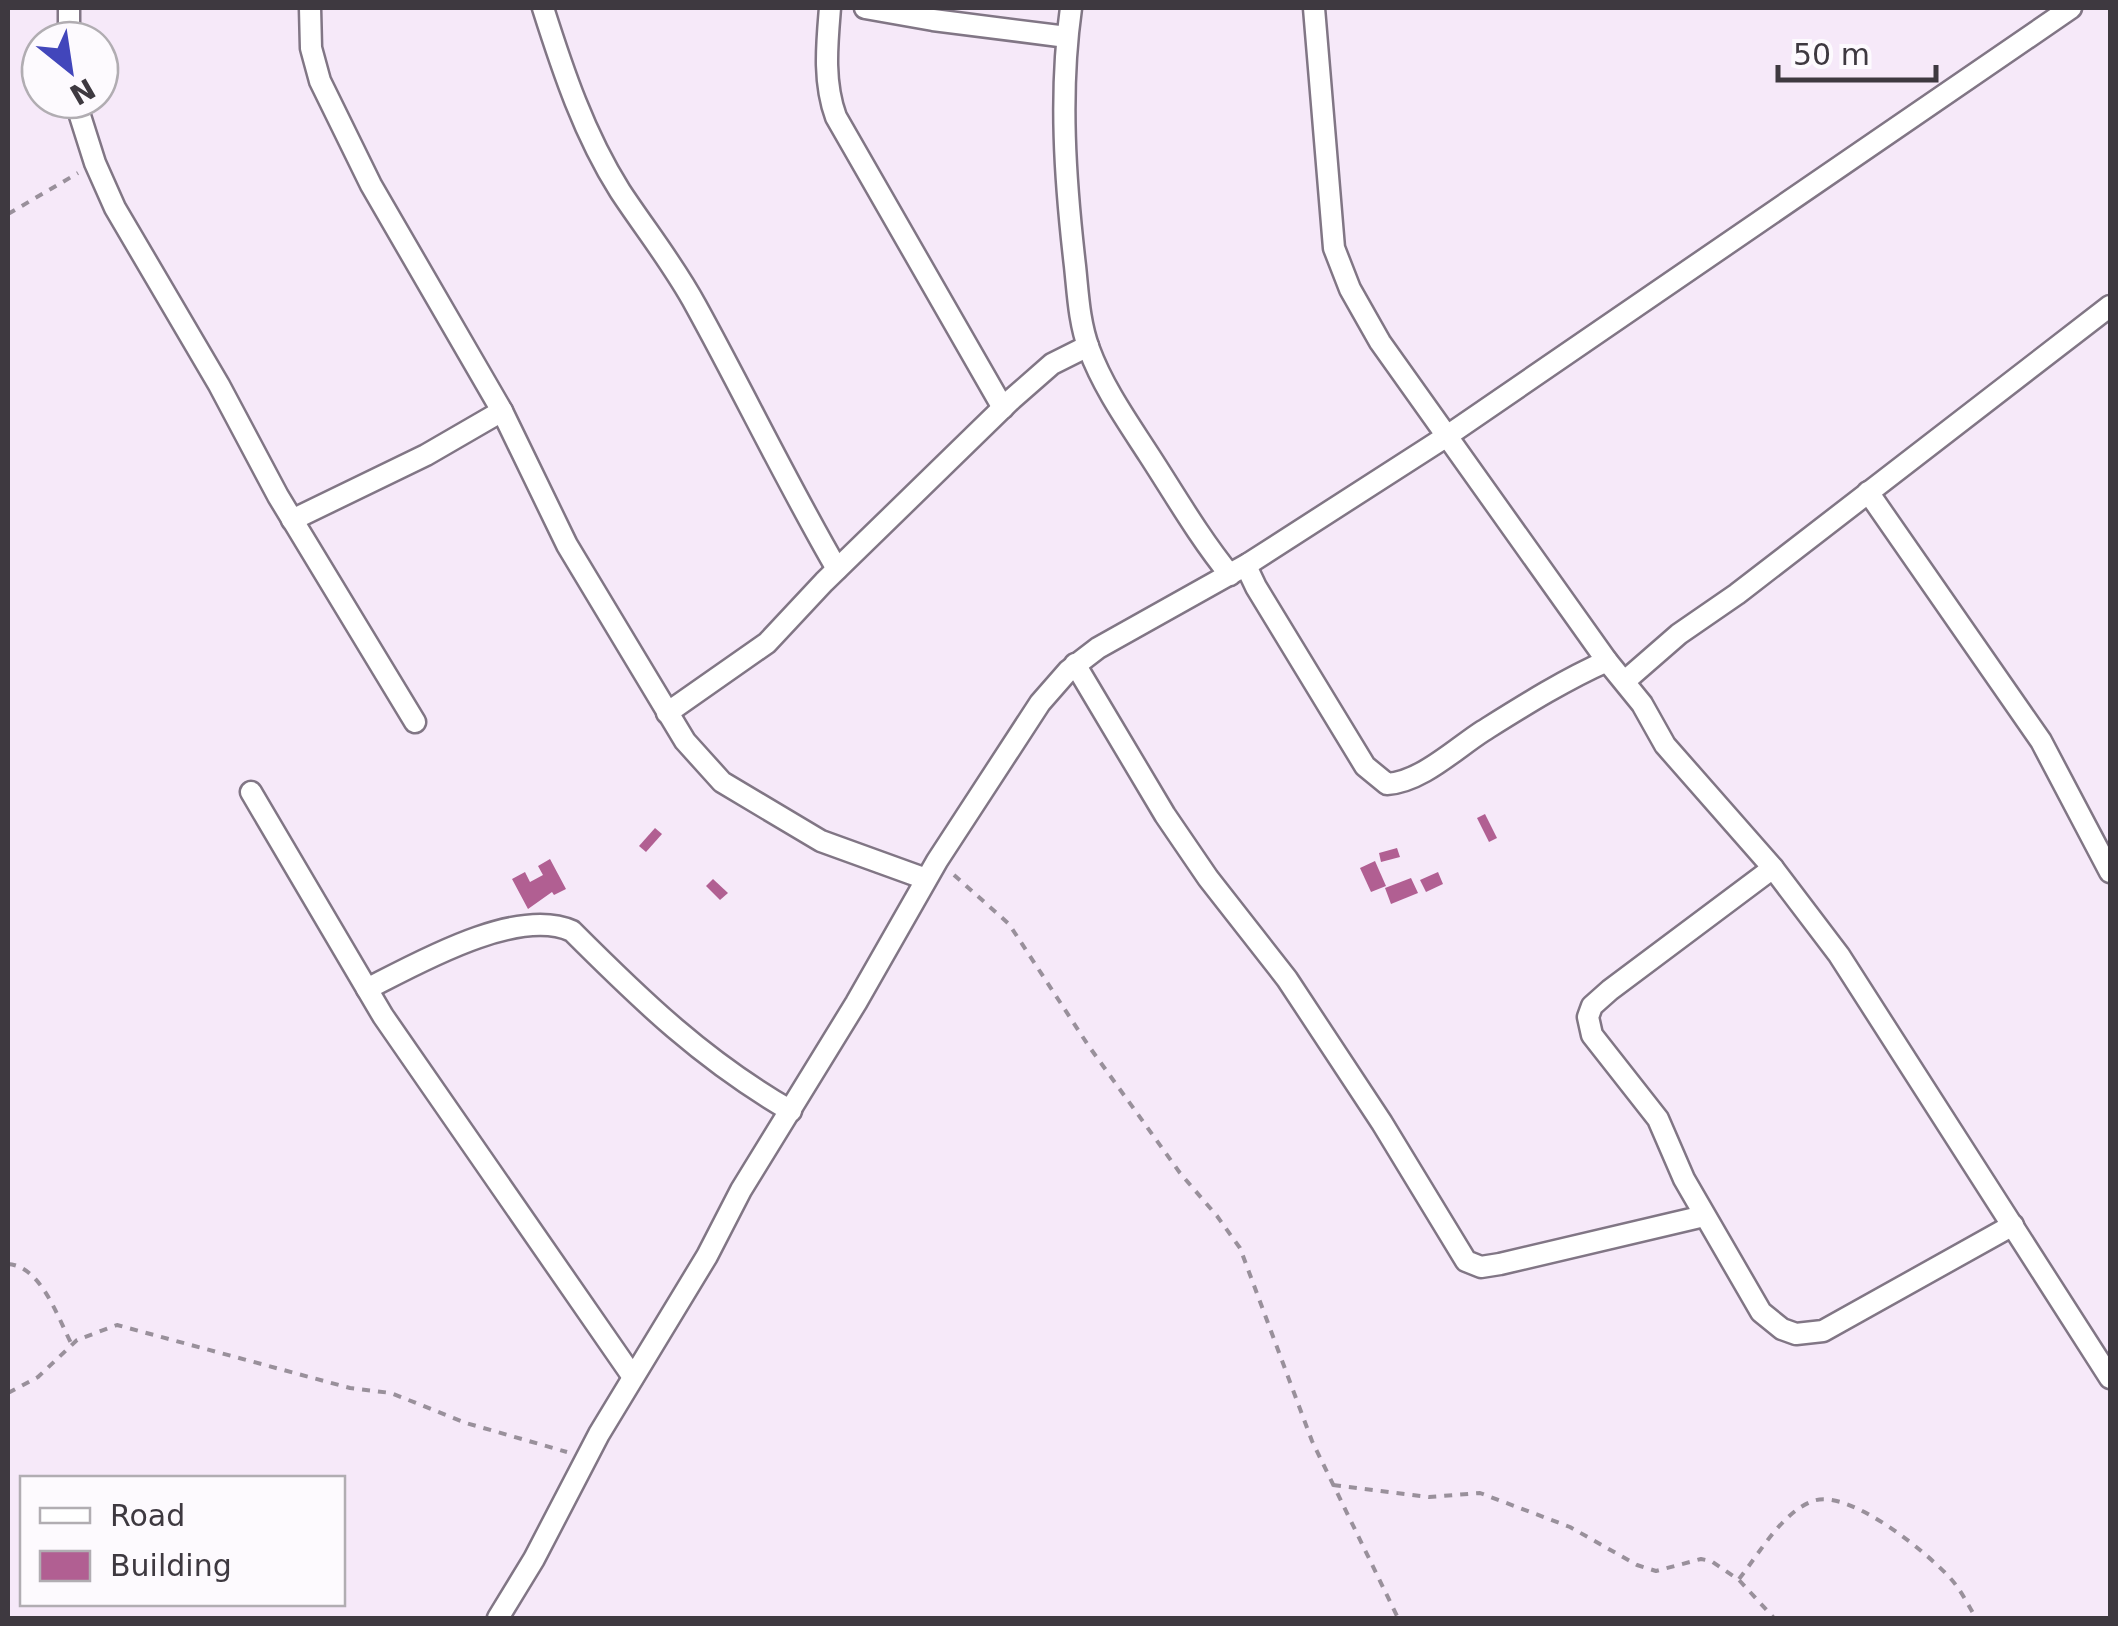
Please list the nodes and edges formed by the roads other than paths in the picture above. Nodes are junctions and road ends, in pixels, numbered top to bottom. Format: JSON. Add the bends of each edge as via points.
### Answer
{"nodes":[{"id":1,"x":310,"y":8,"type":"edge"},
{"id":2,"x":544,"y":8,"type":"edge"},
{"id":3,"x":830,"y":8,"type":"edge"},
{"id":4,"x":865,"y":8,"type":"edge"},
{"id":5,"x":1071,"y":8,"type":"edge"},
{"id":6,"x":1314,"y":8,"type":"edge"},
{"id":7,"x":2070,"y":8,"type":"edge"},
{"id":8,"x":1067,"y":37,"type":"junction"},
{"id":9,"x":82,"y":120,"type":"edge"},
{"id":10,"x":2110,"y":306,"type":"edge"},
{"id":11,"x":1088,"y":346,"type":"junction"},
{"id":12,"x":1003,"y":408,"type":"junction"},
{"id":13,"x":502,"y":411,"type":"junction"},
{"id":14,"x":1447,"y":436,"type":"junction"},
{"id":15,"x":1868,"y":492,"type":"junction"},
{"id":16,"x":292,"y":520,"type":"junction"},
{"id":17,"x":837,"y":569,"type":"junction"},
{"id":18,"x":1239,"y":569,"type":"junction"},
{"id":19,"x":1608,"y":661,"type":"junction"},
{"id":20,"x":1076,"y":664,"type":"junction"},
{"id":21,"x":1625,"y":681,"type":"junction"},
{"id":22,"x":666,"y":713,"type":"junction"},
{"id":23,"x":415,"y":722,"type":"dead end"},
{"id":24,"x":250,"y":792,"type":"dead end"},
{"id":25,"x":1772,"y":868,"type":"junction"},
{"id":26,"x":932,"y":870,"type":"junction"},
{"id":27,"x":2110,"y":872,"type":"edge"},
{"id":28,"x":368,"y":989,"type":"junction"},
{"id":29,"x":791,"y":1110,"type":"junction"},
{"id":30,"x":1704,"y":1216,"type":"junction"},
{"id":31,"x":2013,"y":1225,"type":"junction"},
{"id":32,"x":632,"y":1377,"type":"junction"},
{"id":33,"x":2110,"y":1378,"type":"edge"},
{"id":34,"x":498,"y":1618,"type":"edge"}],
"edges":[{"from":1,"to":13,"type":"street","via":[[320,81],[407,250]]},
{"from":2,"to":17,"type":"street","via":[[593,143],[696,304]]},
{"from":3,"to":12,"type":"street","via":[[827,71],[836,117]]},
{"from":4,"to":8,"type":"street"},
{"from":5,"to":8,"type":"street"},
{"from":6,"to":14,"type":"street","via":[[1337,258],[1380,342]]},
{"from":7,"to":14,"type":"street"},
{"from":8,"to":11,"type":"street","via":[[1063,98],[1071,236]]},
{"from":9,"to":16,"type":"street","via":[[116,208]]},
{"from":10,"to":15,"type":"street"},
{"from":11,"to":12,"type":"street","via":[[1052,364]]},
{"from":11,"to":18,"type":"street","via":[[1100,376],[1211,552]]},
{"from":12,"to":17,"type":"street"},
{"from":13,"to":16,"type":"street"},
{"from":13,"to":22,"type":"street","via":[[567,544]]},
{"from":14,"to":18,"type":"street"},
{"from":14,"to":19,"type":"street"},
{"from":15,"to":21,"type":"street"},
{"from":15,"to":27,"type":"street","via":[[2042,741]]},
{"from":16,"to":23,"type":"street"},
{"from":17,"to":22,"type":"street","via":[[766,642]]},
{"from":18,"to":19,"type":"street","via":[[1247,568],[1352,746],[1387,784],[1412,778]]},
{"from":18,"to":20,"type":"street"},
{"from":19,"to":21,"type":"street"},
{"from":20,"to":26,"type":"street","via":[[1040,704]]},
{"from":20,"to":30,"type":"street","via":[[1165,815],[1288,980],[1466,1261],[1500,1264]]},
{"from":21,"to":25,"type":"street","via":[[1665,745]]},
{"from":22,"to":26,"type":"street","via":[[722,782],[820,841]]},
{"from":24,"to":28,"type":"street"},
{"from":25,"to":30,"type":"street","via":[[1610,990],[1588,1017],[1592,1035],[1658,1119]]},
{"from":25,"to":31,"type":"street","via":[[1838,955]]},
{"from":26,"to":29,"type":"street"},
{"from":28,"to":29,"type":"street","via":[[464,941],[562,927],[670,1028]]},
{"from":28,"to":32,"type":"street"},
{"from":29,"to":32,"type":"street"},
{"from":30,"to":31,"type":"street","via":[[1760,1312],[1782,1329],[1809,1335]]},
{"from":31,"to":33,"type":"street"},
{"from":32,"to":34,"type":"street"}]}
